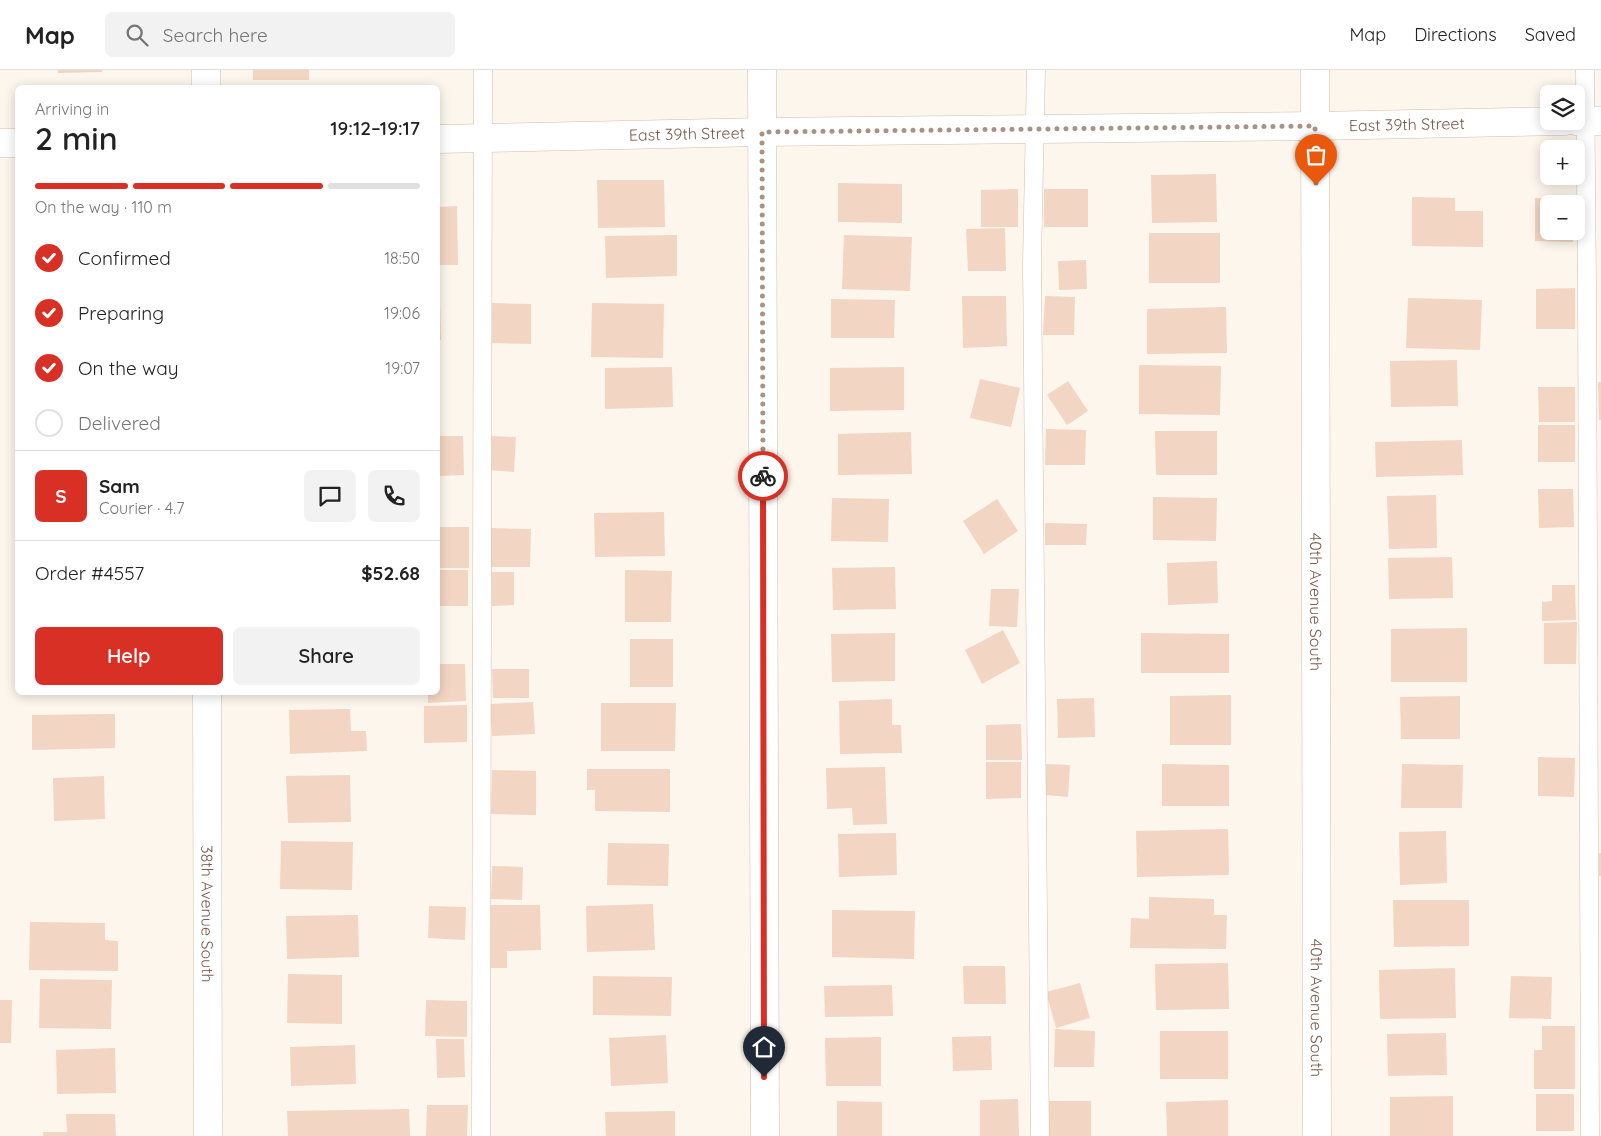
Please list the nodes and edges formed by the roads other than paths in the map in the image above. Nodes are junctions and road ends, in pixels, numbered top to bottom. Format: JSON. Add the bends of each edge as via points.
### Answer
{"nodes":[{"id":1,"x":206,"y":70,"type":"edge"},
{"id":2,"x":483,"y":70,"type":"edge"},
{"id":3,"x":762,"y":70,"type":"edge"},
{"id":4,"x":1036,"y":70,"type":"edge"},
{"id":5,"x":1315,"y":70,"type":"edge"},
{"id":6,"x":1584,"y":70,"type":"edge"},
{"id":7,"x":206,"y":85,"type":"edge"},
{"id":8,"x":1583,"y":85,"type":"edge"},
{"id":9,"x":1540,"y":122,"type":"edge"},
{"id":10,"x":1315,"y":126,"type":"junction"},
{"id":11,"x":1036,"y":130,"type":"junction"},
{"id":12,"x":1582,"y":130,"type":"edge"},
{"id":13,"x":762,"y":132,"type":"junction"},
{"id":14,"x":440,"y":139,"type":"edge"},
{"id":15,"x":483,"y":139,"type":"junction"},
{"id":16,"x":0,"y":143,"type":"edge"},
{"id":17,"x":15,"y":143,"type":"edge"},
{"id":18,"x":207,"y":695,"type":"edge"},
{"id":19,"x":208,"y":1136,"type":"edge"},
{"id":20,"x":480,"y":1136,"type":"edge"},
{"id":21,"x":764,"y":1136,"type":"edge"},
{"id":22,"x":1040,"y":1136,"type":"edge"},
{"id":23,"x":1318,"y":1136,"type":"edge"},
{"id":24,"x":1590,"y":1136,"type":"edge"}],
"edges":[{"from":1,"to":7,"type":"street"},
{"from":2,"to":15,"type":"lane"},
{"from":3,"to":13,"type":"street"},
{"from":4,"to":11,"type":"lane"},
{"from":5,"to":10,"type":"street","name":"40th Avenue South"},
{"from":6,"to":8,"type":"lane"},
{"from":9,"to":10,"type":"street","name":"East 39th Street"},
{"from":10,"to":11,"type":"street","name":"East 39th Street"},
{"from":10,"to":23,"type":"street","name":"40th Avenue South"},
{"from":11,"to":13,"type":"street","name":"East 39th Street"},
{"from":11,"to":22,"type":"lane","via":[[1032,272]]},
{"from":12,"to":24,"type":"lane","via":[[1587,285]]},
{"from":13,"to":15,"type":"street","name":"East 39th Street"},
{"from":13,"to":21,"type":"street"},
{"from":14,"to":15,"type":"street","name":"East 39th Street"},
{"from":15,"to":20,"type":"lane"},
{"from":16,"to":17,"type":"street"},
{"from":18,"to":19,"type":"street","name":"38th Avenue South"}]}
